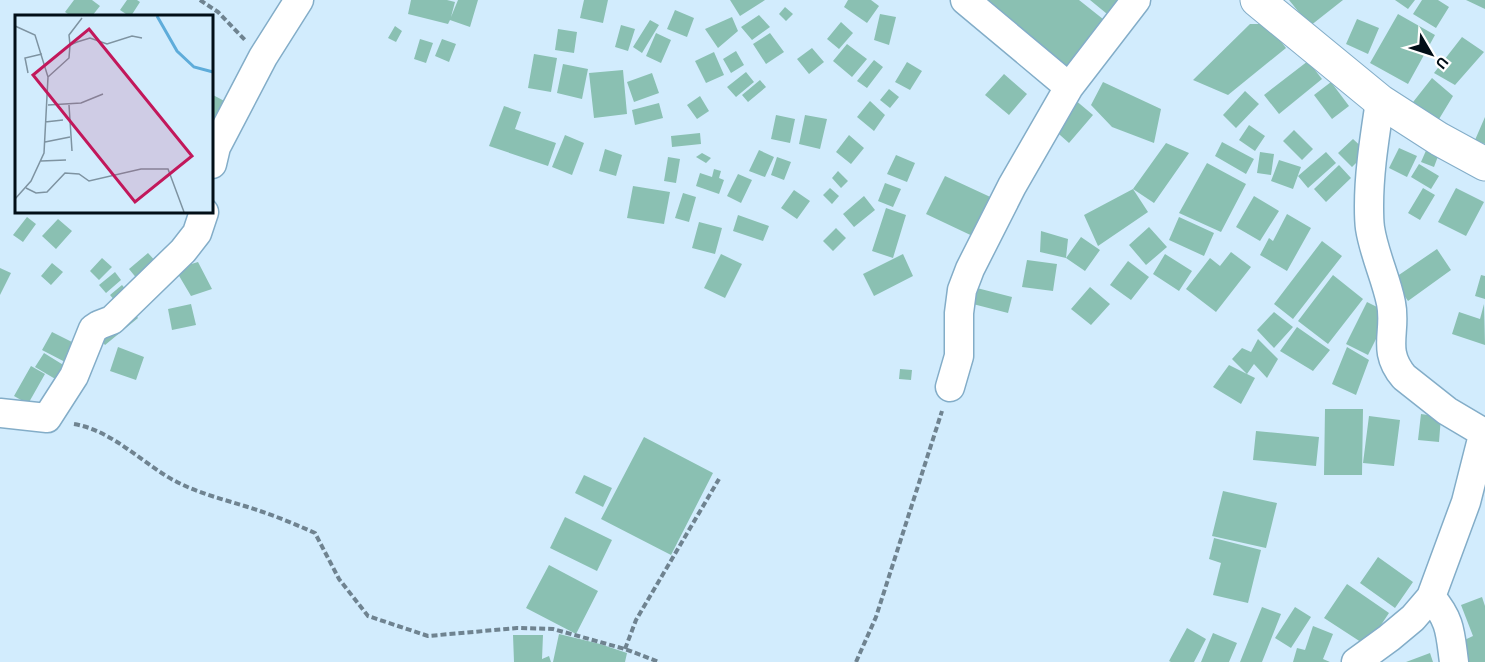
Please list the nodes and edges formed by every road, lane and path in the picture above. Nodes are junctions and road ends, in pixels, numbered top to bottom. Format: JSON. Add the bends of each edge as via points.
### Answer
{"nodes":[{"id":1,"x":200,"y":0,"type":"edge"},
{"id":2,"x":299,"y":0,"type":"edge"},
{"id":3,"x":965,"y":0,"type":"edge"},
{"id":4,"x":1136,"y":0,"type":"edge"},
{"id":5,"x":1257,"y":0,"type":"edge"},
{"id":6,"x":263,"y":57,"type":"junction"},
{"id":7,"x":1069,"y":87,"type":"junction"},
{"id":8,"x":1380,"y":101,"type":"junction"},
{"id":9,"x":213,"y":160,"type":"edge"},
{"id":10,"x":1485,"y":164,"type":"edge"},
{"id":11,"x":204,"y":213,"type":"edge"},
{"id":12,"x":950,"y":387,"type":"joint"},
{"id":13,"x":0,"y":412,"type":"edge"},
{"id":14,"x":47,"y":418,"type":"junction"},
{"id":15,"x":1484,"y":435,"type":"edge"},
{"id":16,"x":718,"y":479,"type":"dead end"},
{"id":17,"x":1431,"y":597,"type":"junction"},
{"id":18,"x":625,"y":649,"type":"junction"},
{"id":19,"x":659,"y":662,"type":"edge"},
{"id":20,"x":856,"y":662,"type":"edge"},
{"id":21,"x":1356,"y":662,"type":"edge"},
{"id":22,"x":1454,"y":662,"type":"edge"}],
"edges":[{"from":1,"to":6,"type":"path","via":[[218,12]]},
{"from":2,"to":6,"type":"street"},
{"from":3,"to":7,"type":"street"},
{"from":4,"to":7,"type":"street"},
{"from":5,"to":8,"type":"main road"},
{"from":6,"to":9,"type":"street"},
{"from":7,"to":12,"type":"street","via":[[970,269],[962,290],[959,356]]},
{"from":8,"to":10,"type":"main road"},
{"from":8,"to":15,"type":"street","via":[[1369,181],[1370,226],[1392,305],[1392,356],[1404,377]]},
{"from":11,"to":14,"type":"street","via":[[197,233],[183,251],[112,320],[93,329],[74,376]]},
{"from":12,"to":20,"type":"path","via":[[876,617]]},
{"from":13,"to":14,"type":"street"},
{"from":14,"to":18,"type":"path","via":[[105,434],[182,485],[315,533],[339,579],[368,616],[428,636],[517,627],[553,629]]},
{"from":15,"to":17,"type":"street","via":[[1466,502]]},
{"from":16,"to":18,"type":"path","via":[[636,620]]},
{"from":17,"to":21,"type":"street","via":[[1413,618]]},
{"from":17,"to":22,"type":"street","via":[[1446,619]]},
{"from":18,"to":19,"type":"path"}]}
